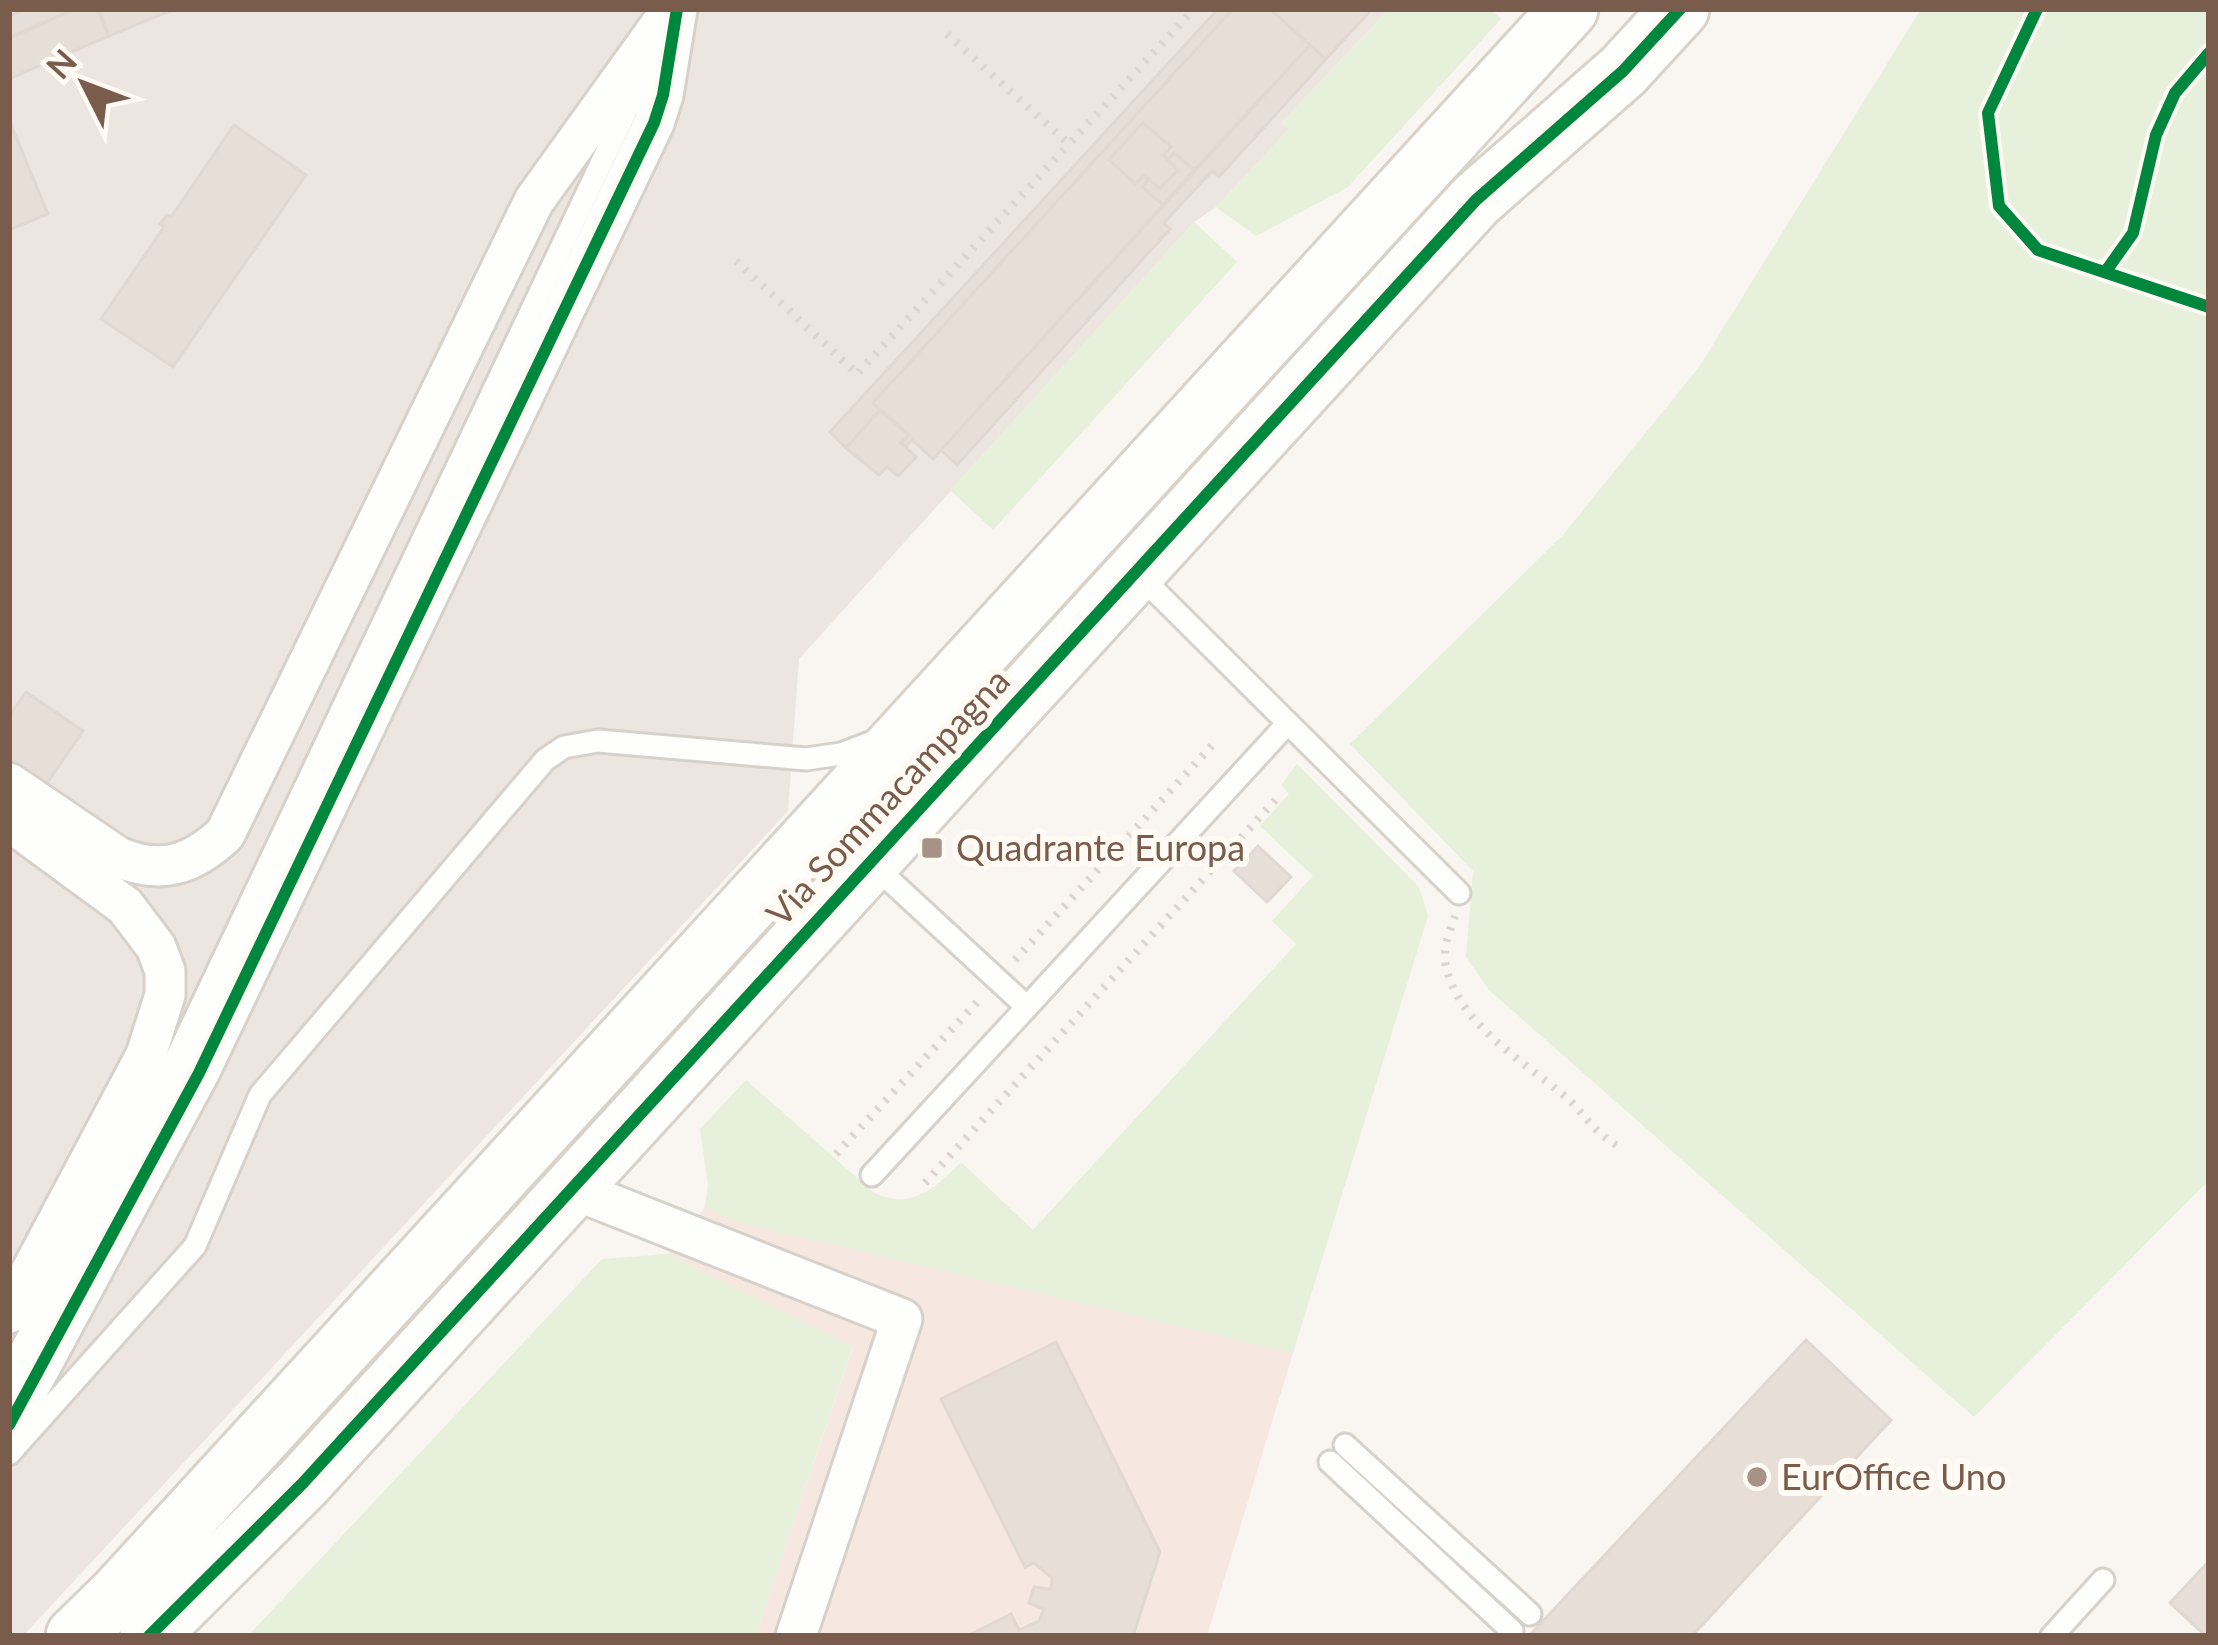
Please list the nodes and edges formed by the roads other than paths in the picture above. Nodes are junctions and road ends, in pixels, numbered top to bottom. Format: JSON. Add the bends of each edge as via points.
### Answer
{"nodes":[{"id":1,"x":674,"y":9,"type":"edge"},
{"id":2,"x":1568,"y":9,"type":"edge"},
{"id":3,"x":1680,"y":9,"type":"edge"},
{"id":4,"x":1136,"y":572,"type":"junction"},
{"id":5,"x":933,"y":702,"type":"junction"},
{"id":6,"x":1288,"y":723,"type":"junction"},
{"id":7,"x":9,"y":783,"type":"edge"},
{"id":8,"x":9,"y":821,"type":"edge"},
{"id":9,"x":870,"y":861,"type":"junction"},
{"id":10,"x":1459,"y":893,"type":"road end"},
{"id":11,"x":1027,"y":1007,"type":"junction"},
{"id":12,"x":872,"y":1175,"type":"dead end"},
{"id":13,"x":570,"y":1188,"type":"junction"},
{"id":14,"x":9,"y":1313,"type":"edge"},
{"id":15,"x":9,"y":1372,"type":"edge"},
{"id":16,"x":9,"y":1425,"type":"edge"},
{"id":17,"x":9,"y":1454,"type":"edge"},
{"id":18,"x":302,"y":1484,"type":"junction"},
{"id":19,"x":2102,"y":1580,"type":"dead end"},
{"id":20,"x":1530,"y":1614,"type":"dead end"},
{"id":21,"x":1512,"y":1631,"type":"dead end"},
{"id":22,"x":75,"y":1636,"type":"edge"},
{"id":23,"x":148,"y":1636,"type":"edge"},
{"id":24,"x":181,"y":1636,"type":"edge"},
{"id":25,"x":796,"y":1636,"type":"edge"},
{"id":26,"x":2052,"y":1636,"type":"edge"}],
"edges":[{"from":1,"to":7,"type":"street","via":[[534,201],[225,834],[179,865],[137,865]]},
{"from":1,"to":15,"type":"lane","via":[[175,1061]]},
{"from":1,"to":16,"type":"street","via":[[654,123],[200,1073]]},
{"from":2,"to":5,"type":"street","name":"Via Sommacampagna"},
{"from":3,"to":4,"type":"street","name":"Via Sommacampagna","via":[[1623,71],[1476,200]]},
{"from":4,"to":6,"type":"lane"},
{"from":4,"to":9,"type":"street","name":"Via Sommacampagna"},
{"from":5,"to":17,"type":"lane","via":[[842,754],[806,759],[598,741],[563,747],[545,760],[260,1095],[195,1246]]},
{"from":5,"to":22,"type":"street","name":"Via Sommacampagna"},
{"from":6,"to":10,"type":"lane"},
{"from":6,"to":11,"type":"lane"},
{"from":8,"to":14,"type":"street","via":[[125,906],[156,947],[165,982],[146,1055]]},
{"from":9,"to":11,"type":"lane"},
{"from":9,"to":13,"type":"street","name":"Via Sommacampagna"},
{"from":11,"to":12,"type":"lane"},
{"from":13,"to":18,"type":"street","name":"Via Sommacampagna"},
{"from":13,"to":25,"type":"street","via":[[902,1319]]},
{"from":18,"to":23,"type":"street","name":"Via Sommacampagna"},
{"from":18,"to":24,"type":"street"},
{"from":19,"to":26,"type":"lane"},
{"from":20,"to":21,"type":"lane","via":[[1338,1453]]}]}
